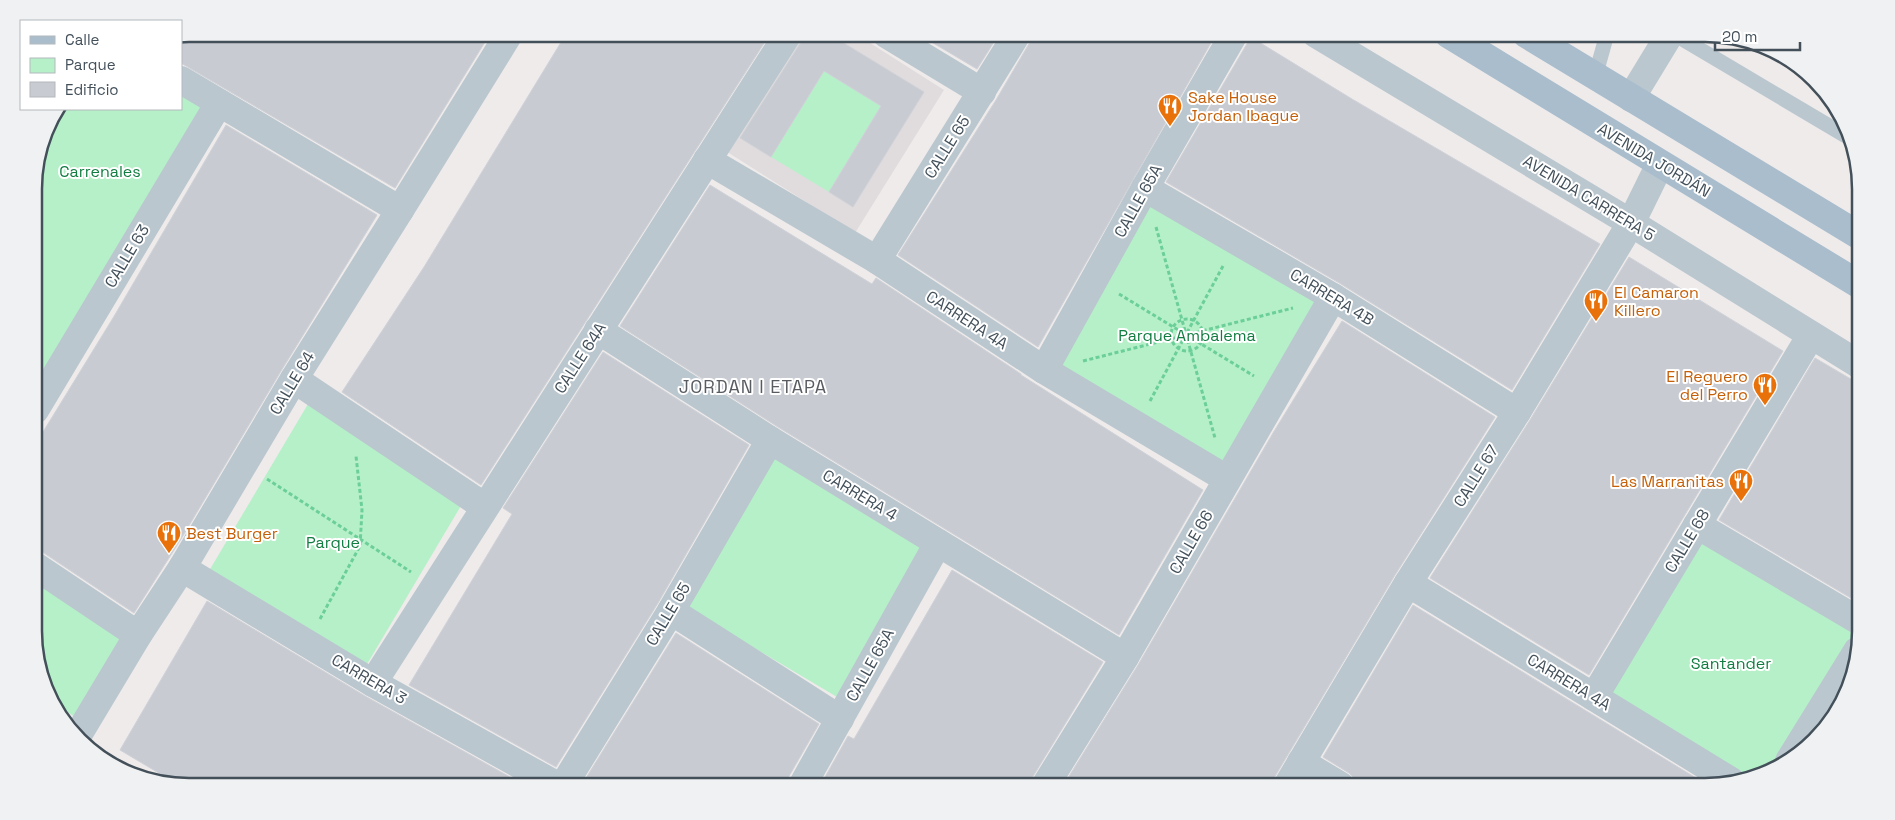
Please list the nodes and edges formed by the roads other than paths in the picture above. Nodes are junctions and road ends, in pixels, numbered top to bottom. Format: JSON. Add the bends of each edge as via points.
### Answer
{"nodes":[{"id":1,"x":502,"y":43,"type":"edge"},
{"id":2,"x":782,"y":43,"type":"edge"},
{"id":3,"x":901,"y":43,"type":"edge"},
{"id":4,"x":1012,"y":43,"type":"edge"},
{"id":5,"x":1229,"y":43,"type":"edge"},
{"id":6,"x":1331,"y":43,"type":"edge"},
{"id":7,"x":1463,"y":43,"type":"edge"},
{"id":8,"x":1540,"y":43,"type":"edge"},
{"id":9,"x":1604,"y":43,"type":"edge"},
{"id":10,"x":1666,"y":43,"type":"edge"},
{"id":11,"x":1687,"y":43,"type":"edge"},
{"id":12,"x":1595,"y":77,"type":"junction"},
{"id":13,"x":182,"y":81,"type":"edge"},
{"id":14,"x":982,"y":92,"type":"junction"},
{"id":15,"x":1631,"y":98,"type":"junction"},
{"id":16,"x":219,"y":103,"type":"junction"},
{"id":17,"x":1841,"y":133,"type":"edge"},
{"id":18,"x":707,"y":160,"type":"junction"},
{"id":19,"x":1660,"y":164,"type":"junction"},
{"id":20,"x":1145,"y":188,"type":"junction"},
{"id":21,"x":400,"y":210,"type":"junction"},
{"id":22,"x":1631,"y":223,"type":"junction"},
{"id":23,"x":1852,"y":231,"type":"edge"},
{"id":24,"x":877,"y":260,"type":"junction"},
{"id":25,"x":1852,"y":280,"type":"edge"},
{"id":26,"x":1333,"y":297,"type":"junction"},
{"id":27,"x":598,"y":330,"type":"junction"},
{"id":28,"x":1811,"y":335,"type":"junction"},
{"id":29,"x":1852,"y":360,"type":"edge"},
{"id":30,"x":1044,"y":370,"type":"junction"},
{"id":31,"x":294,"y":379,"type":"junction"},
{"id":32,"x":43,"y":397,"type":"edge"},
{"id":33,"x":1517,"y":412,"type":"junction"},
{"id":34,"x":770,"y":440,"type":"junction"},
{"id":35,"x":1227,"y":480,"type":"junction"},
{"id":36,"x":485,"y":507,"type":"junction"},
{"id":37,"x":1697,"y":525,"type":"junction"},
{"id":38,"x":938,"y":543,"type":"junction"},
{"id":39,"x":182,"y":568,"type":"junction"},
{"id":40,"x":43,"y":571,"type":"edge"},
{"id":41,"x":1408,"y":583,"type":"junction"},
{"id":42,"x":671,"y":611,"type":"junction"},
{"id":43,"x":1852,"y":617,"type":"edge"},
{"id":44,"x":138,"y":636,"type":"junction"},
{"id":45,"x":1124,"y":657,"type":"junction"},
{"id":46,"x":1848,"y":665,"type":"edge"},
{"id":47,"x":373,"y":683,"type":"junction"},
{"id":48,"x":1594,"y":697,"type":"junction"},
{"id":49,"x":840,"y":719,"type":"junction"},
{"id":50,"x":82,"y":729,"type":"edge"},
{"id":51,"x":1801,"y":742,"type":"edge"},
{"id":52,"x":1301,"y":762,"type":"junction"},
{"id":53,"x":1722,"y":776,"type":"edge"},
{"id":54,"x":1050,"y":777,"type":"edge"},
{"id":55,"x":1292,"y":777,"type":"edge"},
{"id":56,"x":1326,"y":777,"type":"edge"},
{"id":57,"x":543,"y":778,"type":"edge"},
{"id":58,"x":568,"y":778,"type":"edge"},
{"id":59,"x":807,"y":778,"type":"edge"}],
"edges":[{"from":1,"to":21,"type":"street","name":"CALLE 64"},
{"from":2,"to":18,"type":"street","name":"CALLE 64A"},
{"from":3,"to":14,"type":"street"},
{"from":4,"to":14,"type":"street","name":"CALLE 65"},
{"from":5,"to":20,"type":"street","name":"CALLE 65A"},
{"from":6,"to":22,"type":"street","name":"AVENIDA CARRERA 5"},
{"from":7,"to":19,"type":"main road","name":"AVENIDA JORDÁN"},
{"from":8,"to":12,"type":"main road"},
{"from":9,"to":12,"type":"lane"},
{"from":10,"to":15,"type":"street"},
{"from":11,"to":17,"type":"lane"},
{"from":12,"to":15,"type":"main road"},
{"from":13,"to":16,"type":"street"},
{"from":14,"to":24,"type":"street","name":"CALLE 65"},
{"from":15,"to":23,"type":"main road"},
{"from":16,"to":21,"type":"street"},
{"from":16,"to":32,"type":"street","name":"CALLE 63"},
{"from":18,"to":24,"type":"street","name":"CARRERA 4A"},
{"from":18,"to":27,"type":"street","name":"CALLE 64A"},
{"from":19,"to":22,"type":"street","name":"CALLE 67"},
{"from":19,"to":25,"type":"main road","name":"AVENIDA JORDÁN"},
{"from":20,"to":26,"type":"street","name":"CARRERA 4B"},
{"from":20,"to":30,"type":"street","name":"CALLE 65A"},
{"from":21,"to":31,"type":"street","name":"CALLE 64"},
{"from":22,"to":28,"type":"street","name":"AVENIDA CARRERA 5"},
{"from":22,"to":33,"type":"street","name":"CALLE 67"},
{"from":24,"to":30,"type":"street","name":"CARRERA 4A"},
{"from":26,"to":33,"type":"street","name":"CARRERA 4B"},
{"from":26,"to":35,"type":"street","name":"CALLE 66"},
{"from":27,"to":34,"type":"street","name":"CARRERA 4"},
{"from":27,"to":36,"type":"street","name":"CALLE 64A"},
{"from":28,"to":29,"type":"street","name":"AVENIDA CARRERA 5"},
{"from":28,"to":37,"type":"street","name":"CALLE 68"},
{"from":30,"to":35,"type":"street","name":"CARRERA 4A"},
{"from":31,"to":36,"type":"street"},
{"from":31,"to":39,"type":"street","name":"CALLE 64"},
{"from":33,"to":41,"type":"street","name":"CALLE 67"},
{"from":34,"to":38,"type":"street","name":"CARRERA 4"},
{"from":34,"to":42,"type":"street","name":"CALLE 65"},
{"from":35,"to":45,"type":"street","name":"CALLE 66"},
{"from":36,"to":47,"type":"street","name":"CALLE 64A"},
{"from":37,"to":43,"type":"street"},
{"from":37,"to":48,"type":"street","name":"CALLE 68"},
{"from":38,"to":45,"type":"street","name":"CARRERA 4"},
{"from":38,"to":49,"type":"street","name":"CALLE 65A"},
{"from":39,"to":44,"type":"street","name":"CALLE 64"},
{"from":39,"to":47,"type":"street","name":"CARRERA 3"},
{"from":40,"to":44,"type":"street"},
{"from":41,"to":48,"type":"street","name":"CARRERA 4A"},
{"from":41,"to":52,"type":"street","name":"CALLE 67"},
{"from":42,"to":49,"type":"street"},
{"from":42,"to":58,"type":"street","name":"CALLE 65"},
{"from":44,"to":50,"type":"street","name":"CALLE 64"},
{"from":45,"to":54,"type":"street","name":"CALLE 66"},
{"from":46,"to":51,"type":"street"},
{"from":47,"to":57,"type":"street","name":"CARRERA 3"},
{"from":48,"to":53,"type":"street","name":"CARRERA 4A"},
{"from":49,"to":59,"type":"street","name":"CALLE 65A"},
{"from":52,"to":55,"type":"street","name":"CALLE 67"},
{"from":52,"to":56,"type":"street"}]}
